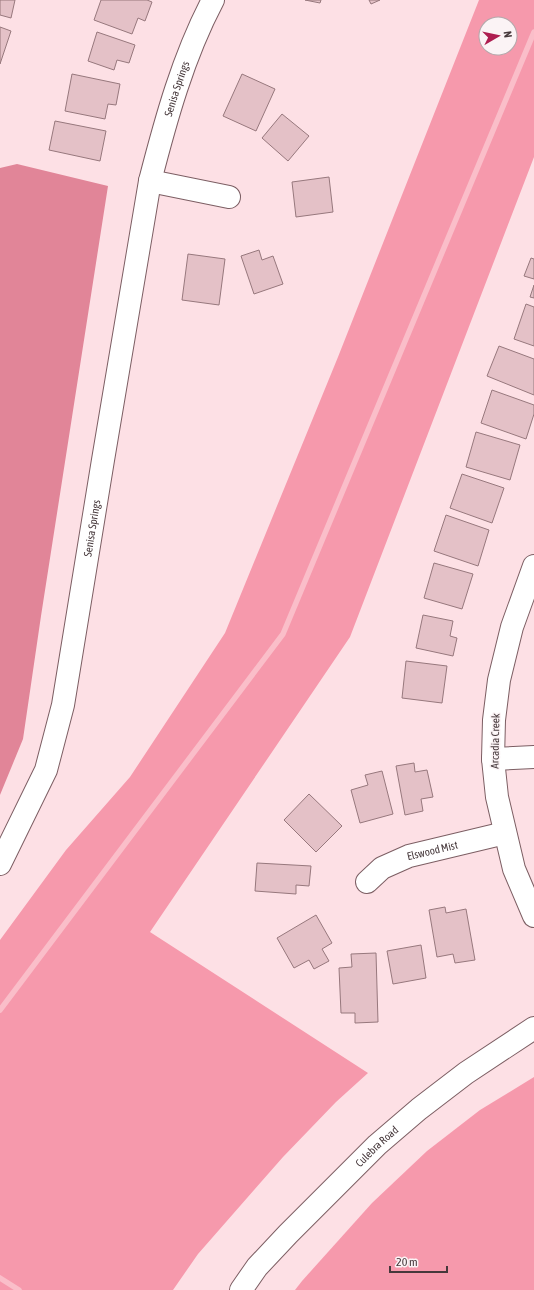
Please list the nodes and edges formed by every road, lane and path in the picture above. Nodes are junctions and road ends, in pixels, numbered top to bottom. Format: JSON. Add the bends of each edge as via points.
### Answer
{"nodes":[{"id":1,"x":213,"y":0,"type":"edge"},
{"id":2,"x":150,"y":181,"type":"junction"},
{"id":3,"x":229,"y":198,"type":"dead end"},
{"id":4,"x":534,"y":566,"type":"edge"},
{"id":5,"x":534,"y":757,"type":"edge"},
{"id":6,"x":493,"y":759,"type":"junction"},
{"id":7,"x":505,"y":833,"type":"junction"},
{"id":8,"x":0,"y":864,"type":"edge"},
{"id":9,"x":367,"y":882,"type":"dead end"},
{"id":10,"x":534,"y":916,"type":"edge"},
{"id":11,"x":534,"y":1028,"type":"edge"},
{"id":12,"x":241,"y":1290,"type":"edge"}],
"edges":[{"from":1,"to":2,"type":"street","name":"Senisa Springs","via":[[180,77]]},
{"from":2,"to":3,"type":"street"},
{"from":2,"to":8,"type":"street","name":"Senisa Springs","via":[[63,705],[46,770]]},
{"from":4,"to":6,"type":"street","name":"Arcadia Creek","via":[[512,627],[499,680]]},
{"from":5,"to":6,"type":"street"},
{"from":6,"to":7,"type":"street","name":"Arcadia Creek"},
{"from":7,"to":9,"type":"street","name":"Elswood Mist","via":[[410,856],[382,868]]},
{"from":7,"to":10,"type":"street","name":"Arcadia Creek","via":[[514,868]]},
{"from":11,"to":12,"type":"street","name":"Culebra Road","via":[[460,1078],[378,1144],[257,1267]]}]}
